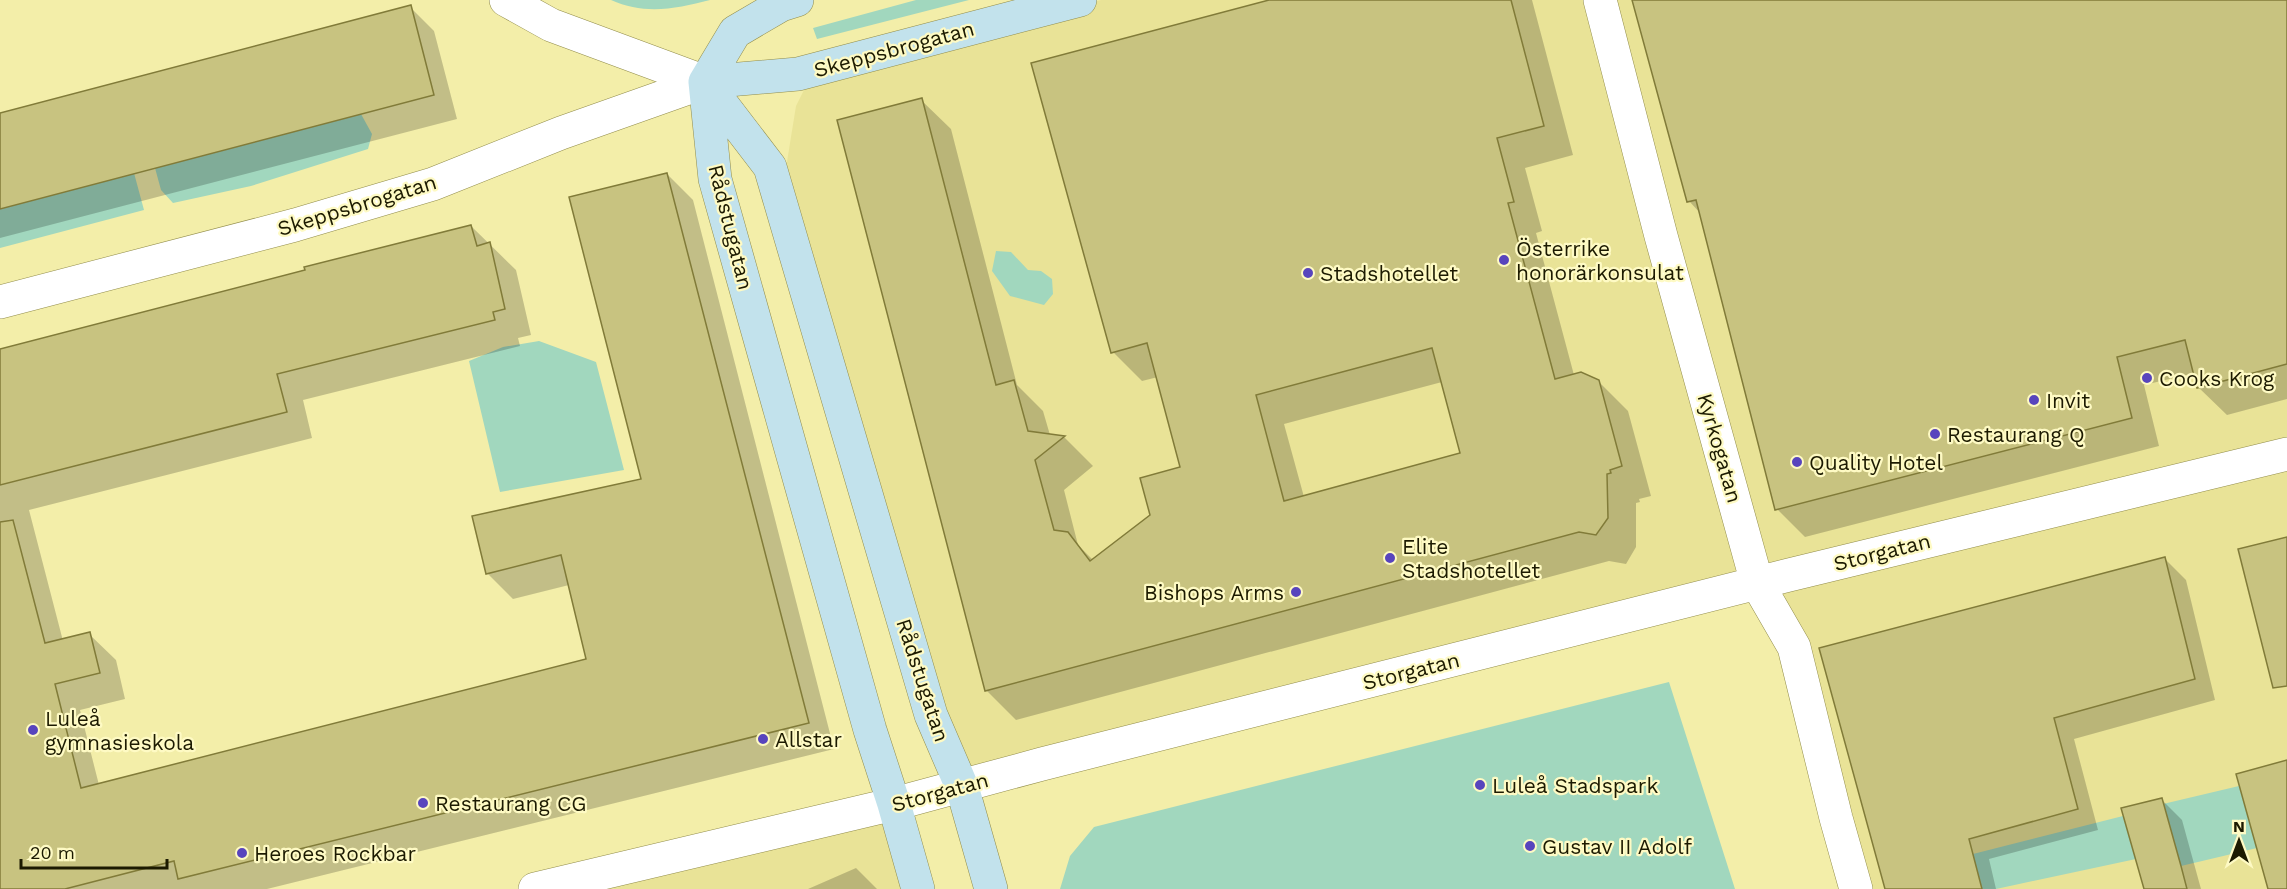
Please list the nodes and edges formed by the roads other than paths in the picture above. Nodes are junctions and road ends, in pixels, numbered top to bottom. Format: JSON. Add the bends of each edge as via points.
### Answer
{"nodes":[{"id":1,"x":506,"y":0,"type":"edge"},
{"id":2,"x":797,"y":0,"type":"edge"},
{"id":3,"x":1080,"y":0,"type":"edge"},
{"id":4,"x":1600,"y":0,"type":"edge"},
{"id":5,"x":705,"y":82,"type":"junction"},
{"id":6,"x":0,"y":302,"type":"edge"},
{"id":7,"x":2287,"y":454,"type":"edge"},
{"id":8,"x":1757,"y":583,"type":"junction"},
{"id":9,"x":962,"y":787,"type":"junction"},
{"id":10,"x":894,"y":804,"type":"junction"},
{"id":11,"x":536,"y":889,"type":"edge"},
{"id":12,"x":918,"y":889,"type":"edge"},
{"id":13,"x":991,"y":889,"type":"edge"},
{"id":14,"x":1856,"y":889,"type":"edge"}],
"edges":[{"from":1,"to":5,"type":"street","via":[[551,25]]},
{"from":2,"to":5,"type":"main road","via":[[781,4],[735,32]]},
{"from":3,"to":5,"type":"main road","name":"Skeppsbrogatan","via":[[798,74]]},
{"from":4,"to":8,"type":"street","name":"Kyrkogatan"},
{"from":5,"to":6,"type":"street","name":"Skeppsbrogatan","via":[[432,184],[296,225]]},
{"from":5,"to":9,"type":"main road","name":"Rådstugatan","via":[[770,167],[931,715]]},
{"from":5,"to":10,"type":"main road","name":"Rådstugatan","via":[[715,179]]},
{"from":7,"to":8,"type":"street","name":"Storgatan"},
{"from":8,"to":9,"type":"street","name":"Storgatan"},
{"from":8,"to":14,"type":"street","name":"Kyrkogatan","via":[[1794,647]]},
{"from":9,"to":10,"type":"street","name":"Storgatan"},
{"from":9,"to":13,"type":"main road","name":"Rådstugatan"},
{"from":10,"to":11,"type":"street","name":"Storgatan"},
{"from":10,"to":12,"type":"main road","name":"Rådstugatan"}]}
